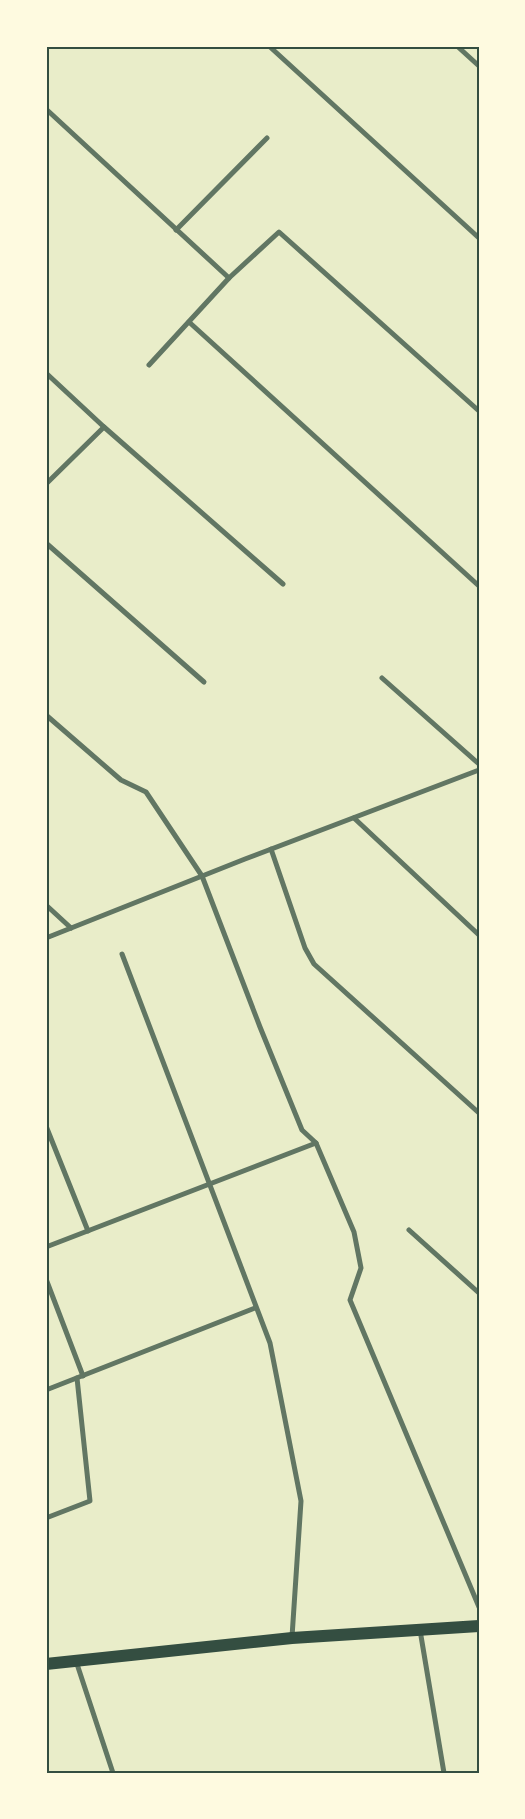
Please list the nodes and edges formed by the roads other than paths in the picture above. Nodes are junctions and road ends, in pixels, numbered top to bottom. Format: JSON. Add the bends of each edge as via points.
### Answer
{"nodes":[{"id":1,"x":269,"y":46,"type":"edge"},
{"id":2,"x":457,"y":46,"type":"edge"},
{"id":3,"x":479,"y":66,"type":"edge"},
{"id":4,"x":46,"y":109,"type":"edge"},
{"id":5,"x":267,"y":138,"type":"dead end"},
{"id":6,"x":176,"y":230,"type":"junction"},
{"id":7,"x":479,"y":238,"type":"edge"},
{"id":8,"x":229,"y":278,"type":"junction"},
{"id":9,"x":189,"y":322,"type":"junction"},
{"id":10,"x":149,"y":365,"type":"dead end"},
{"id":11,"x":46,"y":373,"type":"edge"},
{"id":12,"x":479,"y":411,"type":"edge"},
{"id":13,"x":104,"y":427,"type":"junction"},
{"id":14,"x":46,"y":484,"type":"edge"},
{"id":15,"x":46,"y":543,"type":"edge"},
{"id":16,"x":284,"y":584,"type":"dead end"},
{"id":17,"x":479,"y":586,"type":"edge"},
{"id":18,"x":382,"y":678,"type":"dead end"},
{"id":19,"x":204,"y":682,"type":"dead end"},
{"id":20,"x":46,"y":715,"type":"edge"},
{"id":21,"x":479,"y":764,"type":"edge"},
{"id":22,"x":479,"y":770,"type":"edge"},
{"id":23,"x":354,"y":818,"type":"junction"},
{"id":24,"x":271,"y":849,"type":"junction"},
{"id":25,"x":202,"y":876,"type":"junction"},
{"id":26,"x":46,"y":905,"type":"edge"},
{"id":27,"x":71,"y":928,"type":"junction"},
{"id":28,"x":479,"y":935,"type":"edge"},
{"id":29,"x":46,"y":938,"type":"edge"},
{"id":30,"x":122,"y":954,"type":"dead end"},
{"id":31,"x":479,"y":1113,"type":"edge"},
{"id":32,"x":46,"y":1126,"type":"edge"},
{"id":33,"x":316,"y":1143,"type":"junction"},
{"id":34,"x":210,"y":1184,"type":"junction"},
{"id":35,"x":409,"y":1230,"type":"dead end"},
{"id":36,"x":88,"y":1231,"type":"junction"},
{"id":37,"x":46,"y":1247,"type":"edge"},
{"id":38,"x":46,"y":1279,"type":"edge"},
{"id":39,"x":479,"y":1293,"type":"edge"},
{"id":40,"x":255,"y":1308,"type":"junction"},
{"id":41,"x":83,"y":1376,"type":"junction"},
{"id":42,"x":77,"y":1378,"type":"junction"},
{"id":43,"x":46,"y":1390,"type":"edge"},
{"id":44,"x":46,"y":1518,"type":"edge"},
{"id":45,"x":479,"y":1607,"type":"edge"},
{"id":46,"x":479,"y":1626,"type":"edge"},
{"id":47,"x":419,"y":1629,"type":"junction"},
{"id":48,"x":292,"y":1638,"type":"junction"},
{"id":49,"x":76,"y":1660,"type":"junction"},
{"id":50,"x":46,"y":1664,"type":"edge"},
{"id":51,"x":113,"y":1773,"type":"edge"},
{"id":52,"x":444,"y":1773,"type":"edge"}],
"edges":[{"from":1,"to":7,"type":"street"},
{"from":2,"to":3,"type":"street"},
{"from":4,"to":6,"type":"street"},
{"from":5,"to":6,"type":"street"},
{"from":6,"to":8,"type":"street"},
{"from":8,"to":9,"type":"street"},
{"from":8,"to":12,"type":"street","via":[[279,232]]},
{"from":9,"to":10,"type":"street"},
{"from":9,"to":17,"type":"street"},
{"from":11,"to":13,"type":"street"},
{"from":13,"to":14,"type":"street"},
{"from":13,"to":16,"type":"street"},
{"from":15,"to":19,"type":"street"},
{"from":18,"to":21,"type":"street"},
{"from":20,"to":25,"type":"street","via":[[121,780],[146,792]]},
{"from":22,"to":23,"type":"street"},
{"from":23,"to":24,"type":"street"},
{"from":23,"to":28,"type":"street"},
{"from":24,"to":25,"type":"street"},
{"from":24,"to":31,"type":"street","via":[[305,948],[314,964]]},
{"from":25,"to":27,"type":"street"},
{"from":25,"to":33,"type":"street","via":[[302,1130]]},
{"from":26,"to":27,"type":"street"},
{"from":27,"to":29,"type":"street"},
{"from":30,"to":34,"type":"street"},
{"from":32,"to":36,"type":"street"},
{"from":33,"to":34,"type":"street"},
{"from":33,"to":45,"type":"street","via":[[354,1232],[361,1268],[350,1300]]},
{"from":34,"to":36,"type":"street"},
{"from":34,"to":40,"type":"street"},
{"from":35,"to":39,"type":"street"},
{"from":36,"to":37,"type":"street"},
{"from":38,"to":41,"type":"street"},
{"from":40,"to":41,"type":"street"},
{"from":40,"to":48,"type":"street","via":[[270,1343],[301,1501]]},
{"from":41,"to":42,"type":"street"},
{"from":42,"to":43,"type":"street"},
{"from":42,"to":44,"type":"street","via":[[90,1501]]},
{"from":46,"to":47,"type":"main road"},
{"from":47,"to":48,"type":"main road"},
{"from":47,"to":52,"type":"street"},
{"from":48,"to":49,"type":"main road"},
{"from":49,"to":50,"type":"main road"},
{"from":49,"to":51,"type":"street"}]}
